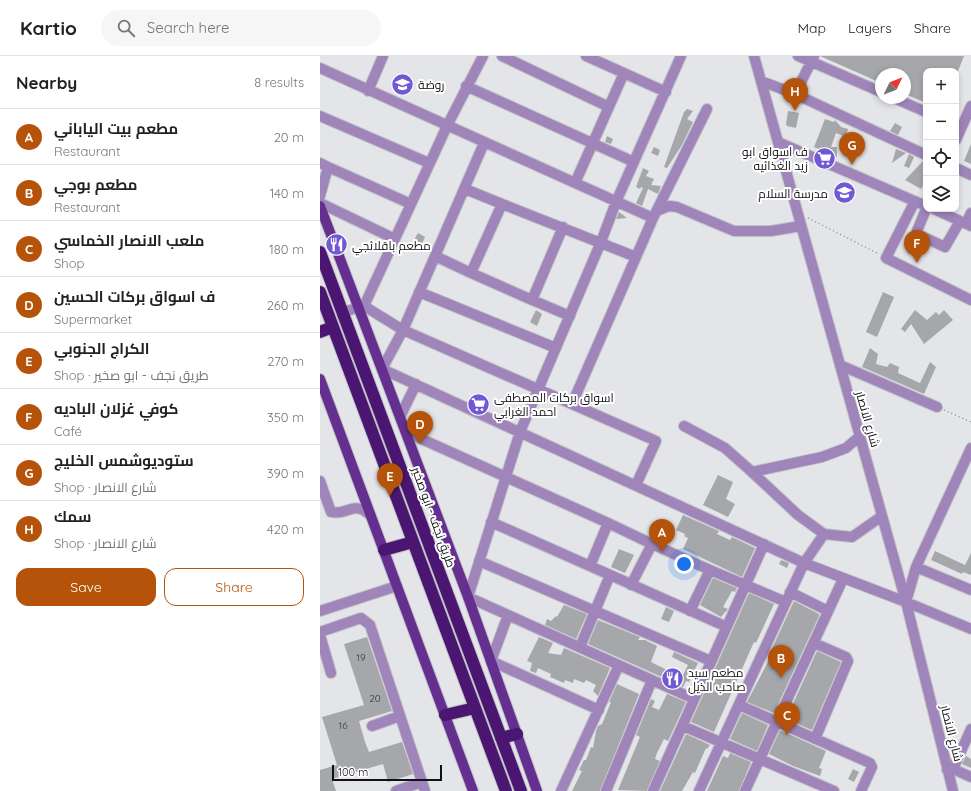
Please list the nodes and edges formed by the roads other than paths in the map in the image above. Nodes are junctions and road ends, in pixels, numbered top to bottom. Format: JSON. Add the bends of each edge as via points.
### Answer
{"nodes":[{"id":1,"x":383,"y":56,"type":"edge"},
{"id":2,"x":483,"y":56,"type":"edge"},
{"id":3,"x":502,"y":56,"type":"edge"},
{"id":4,"x":586,"y":56,"type":"edge"},
{"id":5,"x":682,"y":56,"type":"edge"},
{"id":6,"x":754,"y":56,"type":"edge"},
{"id":7,"x":798,"y":56,"type":"edge"},
{"id":8,"x":813,"y":59,"type":"edge"},
{"id":9,"x":604,"y":60,"type":"edge"},
{"id":10,"x":320,"y":68,"type":"edge"},
{"id":11,"x":624,"y":73,"type":"junction"},
{"id":12,"x":761,"y":81,"type":"junction"},
{"id":13,"x":466,"y":86,"type":"junction"},
{"id":14,"x":875,"y":89,"type":"edge"},
{"id":15,"x":368,"y":91,"type":"junction"},
{"id":16,"x":666,"y":92,"type":"junction"},
{"id":17,"x":795,"y":94,"type":"junction"},
{"id":18,"x":908,"y":104,"type":"edge"},
{"id":19,"x":971,"y":106,"type":"edge"},
{"id":20,"x":609,"y":107,"type":"junction"},
{"id":21,"x":707,"y":109,"type":"dead end"},
{"id":22,"x":923,"y":111,"type":"edge"},
{"id":23,"x":320,"y":116,"type":"edge"},
{"id":24,"x":447,"y":126,"type":"junction"},
{"id":25,"x":959,"y":127,"type":"edge"},
{"id":26,"x":778,"y":142,"type":"junction"},
{"id":27,"x":484,"y":143,"type":"junction"},
{"id":28,"x":592,"y":144,"type":"junction"},
{"id":29,"x":923,"y":154,"type":"edge"},
{"id":30,"x":634,"y":162,"type":"junction"},
{"id":31,"x":429,"y":164,"type":"junction"},
{"id":32,"x":324,"y":165,"type":"edge"},
{"id":33,"x":959,"y":169,"type":"edge"},
{"id":34,"x":971,"y":175,"type":"edge"},
{"id":35,"x":575,"y":183,"type":"junction"},
{"id":36,"x":465,"y":188,"type":"junction"},
{"id":37,"x":320,"y":196,"type":"edge"},
{"id":38,"x":915,"y":201,"type":"junction"},
{"id":39,"x":616,"y":202,"type":"junction"},
{"id":40,"x":320,"y":203,"type":"edge"},
{"id":41,"x":411,"y":204,"type":"junction"},
{"id":42,"x":502,"y":204,"type":"junction"},
{"id":43,"x":923,"y":205,"type":"edge"},
{"id":44,"x":320,"y":206,"type":"edge"},
{"id":45,"x":925,"y":212,"type":"edge"},
{"id":46,"x":941,"y":212,"type":"edge"},
{"id":47,"x":971,"y":213,"type":"edge"},
{"id":48,"x":655,"y":214,"type":"junction"},
{"id":49,"x":966,"y":223,"type":"edge"},
{"id":50,"x":801,"y":226,"type":"junction"},
{"id":51,"x":563,"y":228,"type":"junction"},
{"id":52,"x":395,"y":239,"type":"junction"},
{"id":53,"x":601,"y":242,"type":"junction"},
{"id":54,"x":320,"y":252,"type":"edge"},
{"id":55,"x":435,"y":256,"type":"junction"},
{"id":56,"x":636,"y":257,"type":"junction"},
{"id":57,"x":471,"y":273,"type":"junction"},
{"id":58,"x":320,"y":292,"type":"edge"},
{"id":59,"x":419,"y":292,"type":"junction"},
{"id":60,"x":532,"y":300,"type":"junction"},
{"id":61,"x":971,"y":300,"type":"edge"},
{"id":62,"x":361,"y":307,"type":"junction"},
{"id":63,"x":343,"y":312,"type":"junction"},
{"id":64,"x":570,"y":316,"type":"junction"},
{"id":65,"x":333,"y":328,"type":"junction"},
{"id":66,"x":403,"y":330,"type":"junction"},
{"id":67,"x":320,"y":332,"type":"edge"},
{"id":68,"x":556,"y":348,"type":"junction"},
{"id":69,"x":840,"y":366,"type":"junction"},
{"id":70,"x":382,"y":369,"type":"junction"},
{"id":71,"x":320,"y":379,"type":"edge"},
{"id":72,"x":416,"y":384,"type":"junction"},
{"id":73,"x":538,"y":389,"type":"junction"},
{"id":74,"x":572,"y":404,"type":"junction"},
{"id":75,"x":937,"y":407,"type":"road end"},
{"id":76,"x":400,"y":417,"type":"junction"},
{"id":77,"x":684,"y":426,"type":"dead end"},
{"id":78,"x":406,"y":432,"type":"junction"},
{"id":79,"x":520,"y":432,"type":"junction"},
{"id":80,"x":860,"y":436,"type":"junction"},
{"id":81,"x":971,"y":448,"type":"edge"},
{"id":82,"x":752,"y":472,"type":"junction"},
{"id":83,"x":505,"y":477,"type":"junction"},
{"id":84,"x":320,"y":481,"type":"edge"},
{"id":85,"x":636,"y":486,"type":"junction"},
{"id":86,"x":371,"y":516,"type":"junction"},
{"id":87,"x":882,"y":516,"type":"junction"},
{"id":88,"x":491,"y":522,"type":"junction"},
{"id":89,"x":608,"y":523,"type":"junction"},
{"id":90,"x":824,"y":534,"type":"junction"},
{"id":91,"x":413,"y":542,"type":"junction"},
{"id":92,"x":652,"y":544,"type":"junction"},
{"id":93,"x":764,"y":544,"type":"junction"},
{"id":94,"x":384,"y":550,"type":"junction"},
{"id":95,"x":479,"y":561,"type":"junction"},
{"id":96,"x":804,"y":563,"type":"junction"},
{"id":97,"x":590,"y":566,"type":"junction"},
{"id":98,"x":916,"y":567,"type":"junction"},
{"id":99,"x":710,"y":570,"type":"junction"},
{"id":100,"x":610,"y":575,"type":"junction"},
{"id":101,"x":843,"y":578,"type":"junction"},
{"id":102,"x":632,"y":584,"type":"junction"},
{"id":103,"x":746,"y":585,"type":"junction"},
{"id":104,"x":397,"y":586,"type":"junction"},
{"id":105,"x":971,"y":590,"type":"edge"},
{"id":106,"x":468,"y":597,"type":"junction"},
{"id":107,"x":788,"y":597,"type":"junction"},
{"id":108,"x":906,"y":602,"type":"junction"},
{"id":109,"x":320,"y":611,"type":"edge"},
{"id":110,"x":595,"y":611,"type":"junction"},
{"id":111,"x":690,"y":611,"type":"junction"},
{"id":112,"x":828,"y":611,"type":"junction"},
{"id":113,"x":508,"y":615,"type":"junction"},
{"id":114,"x":727,"y":627,"type":"junction"},
{"id":115,"x":971,"y":629,"type":"edge"},
{"id":116,"x":320,"y":632,"type":"edge"},
{"id":117,"x":320,"y":635,"type":"edge"},
{"id":118,"x":814,"y":643,"type":"junction"},
{"id":119,"x":580,"y":647,"type":"junction"},
{"id":120,"x":491,"y":661,"type":"junction"},
{"id":121,"x":711,"y":662,"type":"junction"},
{"id":122,"x":619,"y":665,"type":"junction"},
{"id":123,"x":331,"y":673,"type":"dead end"},
{"id":124,"x":652,"y":680,"type":"junction"},
{"id":125,"x":694,"y":700,"type":"junction"},
{"id":126,"x":739,"y":705,"type":"junction"},
{"id":127,"x":475,"y":708,"type":"junction"},
{"id":128,"x":599,"y":710,"type":"junction"},
{"id":129,"x":445,"y":715,"type":"junction"},
{"id":130,"x":400,"y":716,"type":"junction"},
{"id":131,"x":776,"y":722,"type":"junction"},
{"id":132,"x":372,"y":726,"type":"dead end"},
{"id":133,"x":683,"y":726,"type":"junction"},
{"id":134,"x":971,"y":729,"type":"edge"},
{"id":135,"x":517,"y":734,"type":"junction"},
{"id":136,"x":501,"y":738,"type":"junction"},
{"id":137,"x":814,"y":739,"type":"junction"},
{"id":138,"x":721,"y":742,"type":"junction"},
{"id":139,"x":760,"y":759,"type":"junction"},
{"id":140,"x":950,"y":770,"type":"junction"},
{"id":141,"x":971,"y":777,"type":"edge"},
{"id":142,"x":423,"y":786,"type":"edge"},
{"id":143,"x":396,"y":791,"type":"edge"},
{"id":144,"x":473,"y":791,"type":"edge"},
{"id":145,"x":506,"y":791,"type":"edge"},
{"id":146,"x":521,"y":791,"type":"edge"},
{"id":147,"x":537,"y":791,"type":"edge"},
{"id":148,"x":561,"y":791,"type":"edge"},
{"id":149,"x":606,"y":791,"type":"edge"},
{"id":150,"x":654,"y":791,"type":"edge"},
{"id":151,"x":699,"y":791,"type":"edge"},
{"id":152,"x":745,"y":791,"type":"edge"},
{"id":153,"x":834,"y":791,"type":"edge"},
{"id":154,"x":861,"y":791,"type":"edge"},
{"id":155,"x":953,"y":791,"type":"edge"}],
"edges":[{"from":1,"to":15,"type":"street"},
{"from":2,"to":13,"type":"street"},
{"from":3,"to":20,"type":"street"},
{"from":4,"to":9,"type":"street"},
{"from":5,"to":16,"type":"street"},
{"from":6,"to":12,"type":"street","name":"شارع الانصار"},
{"from":7,"to":8,"type":"street"},
{"from":8,"to":14,"type":"street"},
{"from":8,"to":17,"type":"street"},
{"from":9,"to":11,"type":"street"},
{"from":10,"to":15,"type":"street"},
{"from":11,"to":16,"type":"street"},
{"from":11,"to":20,"type":"street"},
{"from":12,"to":17,"type":"street"},
{"from":12,"to":26,"type":"street","name":"شارع الانصار"},
{"from":13,"to":24,"type":"street"},
{"from":13,"to":28,"type":"street"},
{"from":15,"to":24,"type":"street"},
{"from":16,"to":30,"type":"street"},
{"from":17,"to":29,"type":"street"},
{"from":18,"to":22,"type":"street"},
{"from":19,"to":25,"type":"street"},
{"from":20,"to":28,"type":"street"},
{"from":21,"to":48,"type":"street"},
{"from":23,"to":31,"type":"street"},
{"from":24,"to":27,"type":"street"},
{"from":24,"to":31,"type":"street"},
{"from":26,"to":38,"type":"street"},
{"from":26,"to":50,"type":"street","name":"شارع الانصار"},
{"from":27,"to":35,"type":"street"},
{"from":27,"to":36,"type":"street"},
{"from":28,"to":30,"type":"street"},
{"from":28,"to":35,"type":"street"},
{"from":30,"to":39,"type":"street"},
{"from":31,"to":41,"type":"street"},
{"from":32,"to":37,"type":"street"},
{"from":32,"to":41,"type":"street"},
{"from":33,"to":34,"type":"street"},
{"from":35,"to":39,"type":"street"},
{"from":36,"to":42,"type":"street"},
{"from":36,"to":55,"type":"street"},
{"from":38,"to":43,"type":"street"},
{"from":38,"to":61,"type":"street","via":[[886,258]]},
{"from":39,"to":48,"type":"street"},
{"from":39,"to":53,"type":"street"},
{"from":40,"to":52,"type":"street"},
{"from":41,"to":52,"type":"street"},
{"from":42,"to":51,"type":"street"},
{"from":42,"to":57,"type":"street"},
{"from":44,"to":62,"type":"main road"},
{"from":45,"to":49,"type":"street","via":[[919,234],[946,247]]},
{"from":46,"to":49,"type":"street"},
{"from":47,"to":49,"type":"street"},
{"from":48,"to":50,"type":"street","via":[[669,206],[677,207],[734,231],[771,231]]},
{"from":48,"to":56,"type":"street"},
{"from":50,"to":69,"type":"street","name":"شارع الانصار"},
{"from":51,"to":53,"type":"street"},
{"from":51,"to":60,"type":"street"},
{"from":52,"to":62,"type":"street"},
{"from":53,"to":56,"type":"street"},
{"from":53,"to":64,"type":"street"},
{"from":54,"to":63,"type":"highway","name":"طريق نجف - ابو صخير"},
{"from":55,"to":57,"type":"street"},
{"from":55,"to":59,"type":"street"},
{"from":56,"to":74,"type":"street"},
{"from":57,"to":60,"type":"street"},
{"from":58,"to":65,"type":"highway"},
{"from":59,"to":66,"type":"street"},
{"from":59,"to":68,"type":"street"},
{"from":60,"to":64,"type":"street"},
{"from":62,"to":63,"type":"street"},
{"from":62,"to":66,"type":"street"},
{"from":62,"to":70,"type":"main road"},
{"from":63,"to":136,"type":"highway","name":"طريق نجف - ابو صخير"},
{"from":64,"to":68,"type":"street"},
{"from":65,"to":67,"type":"highway"},
{"from":65,"to":91,"type":"highway"},
{"from":66,"to":70,"type":"street"},
{"from":66,"to":73,"type":"street"},
{"from":68,"to":73,"type":"street"},
{"from":69,"to":75,"type":"street"},
{"from":69,"to":80,"type":"street","name":"شارع الانصار"},
{"from":70,"to":72,"type":"street"},
{"from":70,"to":76,"type":"main road"},
{"from":71,"to":86,"type":"main road"},
{"from":72,"to":76,"type":"street"},
{"from":72,"to":79,"type":"street"},
{"from":73,"to":74,"type":"street"},
{"from":73,"to":79,"type":"street"},
{"from":74,"to":85,"type":"street","via":[[656,441]]},
{"from":76,"to":78,"type":"main road"},
{"from":77,"to":82,"type":"street","via":[[725,448]]},
{"from":78,"to":83,"type":"street"},
{"from":78,"to":106,"type":"main road"},
{"from":79,"to":83,"type":"street"},
{"from":79,"to":85,"type":"street"},
{"from":80,"to":82,"type":"street","via":[[846,448],[822,457]]},
{"from":80,"to":87,"type":"street","name":"شارع الانصار"},
{"from":81,"to":98,"type":"street"},
{"from":82,"to":90,"type":"street","via":[[798,515]]},
{"from":83,"to":88,"type":"street"},
{"from":83,"to":89,"type":"street"},
{"from":84,"to":86,"type":"street","via":[[331,512],[356,507]]},
{"from":85,"to":93,"type":"street"},
{"from":86,"to":94,"type":"main road"},
{"from":87,"to":90,"type":"street","via":[[852,537]]},
{"from":87,"to":108,"type":"street","name":"شارع الانصار"},
{"from":88,"to":95,"type":"street"},
{"from":88,"to":97,"type":"street"},
{"from":89,"to":92,"type":"street"},
{"from":89,"to":97,"type":"street"},
{"from":90,"to":96,"type":"street"},
{"from":91,"to":94,"type":"highway"},
{"from":91,"to":127,"type":"highway"},
{"from":92,"to":99,"type":"street"},
{"from":92,"to":102,"type":"street"},
{"from":93,"to":96,"type":"street"},
{"from":93,"to":103,"type":"street"},
{"from":94,"to":104,"type":"main road"},
{"from":95,"to":106,"type":"street"},
{"from":95,"to":110,"type":"street"},
{"from":96,"to":101,"type":"street"},
{"from":96,"to":107,"type":"street"},
{"from":97,"to":100,"type":"street"},
{"from":98,"to":105,"type":"street"},
{"from":98,"to":108,"type":"street"},
{"from":99,"to":103,"type":"street"},
{"from":99,"to":111,"type":"street"},
{"from":100,"to":102,"type":"street"},
{"from":100,"to":110,"type":"street"},
{"from":101,"to":108,"type":"street"},
{"from":101,"to":112,"type":"street"},
{"from":102,"to":111,"type":"street"},
{"from":103,"to":107,"type":"street"},
{"from":103,"to":114,"type":"street"},
{"from":104,"to":109,"type":"street"},
{"from":104,"to":129,"type":"main road"},
{"from":106,"to":113,"type":"street"},
{"from":106,"to":120,"type":"main road"},
{"from":107,"to":112,"type":"street"},
{"from":107,"to":126,"type":"street"},
{"from":108,"to":115,"type":"street"},
{"from":108,"to":140,"type":"street","name":"شارع الانصار"},
{"from":110,"to":119,"type":"street"},
{"from":110,"to":121,"type":"street"},
{"from":111,"to":114,"type":"street"},
{"from":112,"to":118,"type":"street"},
{"from":113,"to":119,"type":"street"},
{"from":113,"to":120,"type":"street"},
{"from":114,"to":121,"type":"street"},
{"from":116,"to":130,"type":"street","via":[[361,618],[370,625]]},
{"from":117,"to":123,"type":"street"},
{"from":118,"to":131,"type":"street"},
{"from":118,"to":137,"type":"street","via":[[846,656],[848,661]]},
{"from":119,"to":122,"type":"street"},
{"from":120,"to":128,"type":"street"},
{"from":120,"to":135,"type":"main road"},
{"from":121,"to":125,"type":"street"},
{"from":122,"to":124,"type":"street"},
{"from":122,"to":128,"type":"street"},
{"from":124,"to":125,"type":"street"},
{"from":124,"to":149,"type":"street"},
{"from":125,"to":133,"type":"street"},
{"from":126,"to":131,"type":"street"},
{"from":126,"to":138,"type":"street"},
{"from":127,"to":129,"type":"highway"},
{"from":127,"to":145,"type":"highway"},
{"from":128,"to":148,"type":"street"},
{"from":129,"to":144,"type":"main road"},
{"from":130,"to":132,"type":"street"},
{"from":130,"to":142,"type":"street"},
{"from":131,"to":137,"type":"street"},
{"from":131,"to":139,"type":"street"},
{"from":133,"to":138,"type":"street"},
{"from":133,"to":150,"type":"street"},
{"from":134,"to":140,"type":"street"},
{"from":135,"to":136,"type":"highway"},
{"from":135,"to":147,"type":"main road"},
{"from":136,"to":146,"type":"highway","name":"طريق نجف - ابو صخير"},
{"from":137,"to":154,"type":"street","via":[[870,763],[872,767]]},
{"from":138,"to":139,"type":"street"},
{"from":138,"to":151,"type":"street"},
{"from":139,"to":152,"type":"street"},
{"from":139,"to":153,"type":"street"},
{"from":140,"to":141,"type":"street"},
{"from":140,"to":155,"type":"street","name":"شارع الانصار"},
{"from":142,"to":143,"type":"street"}]}
